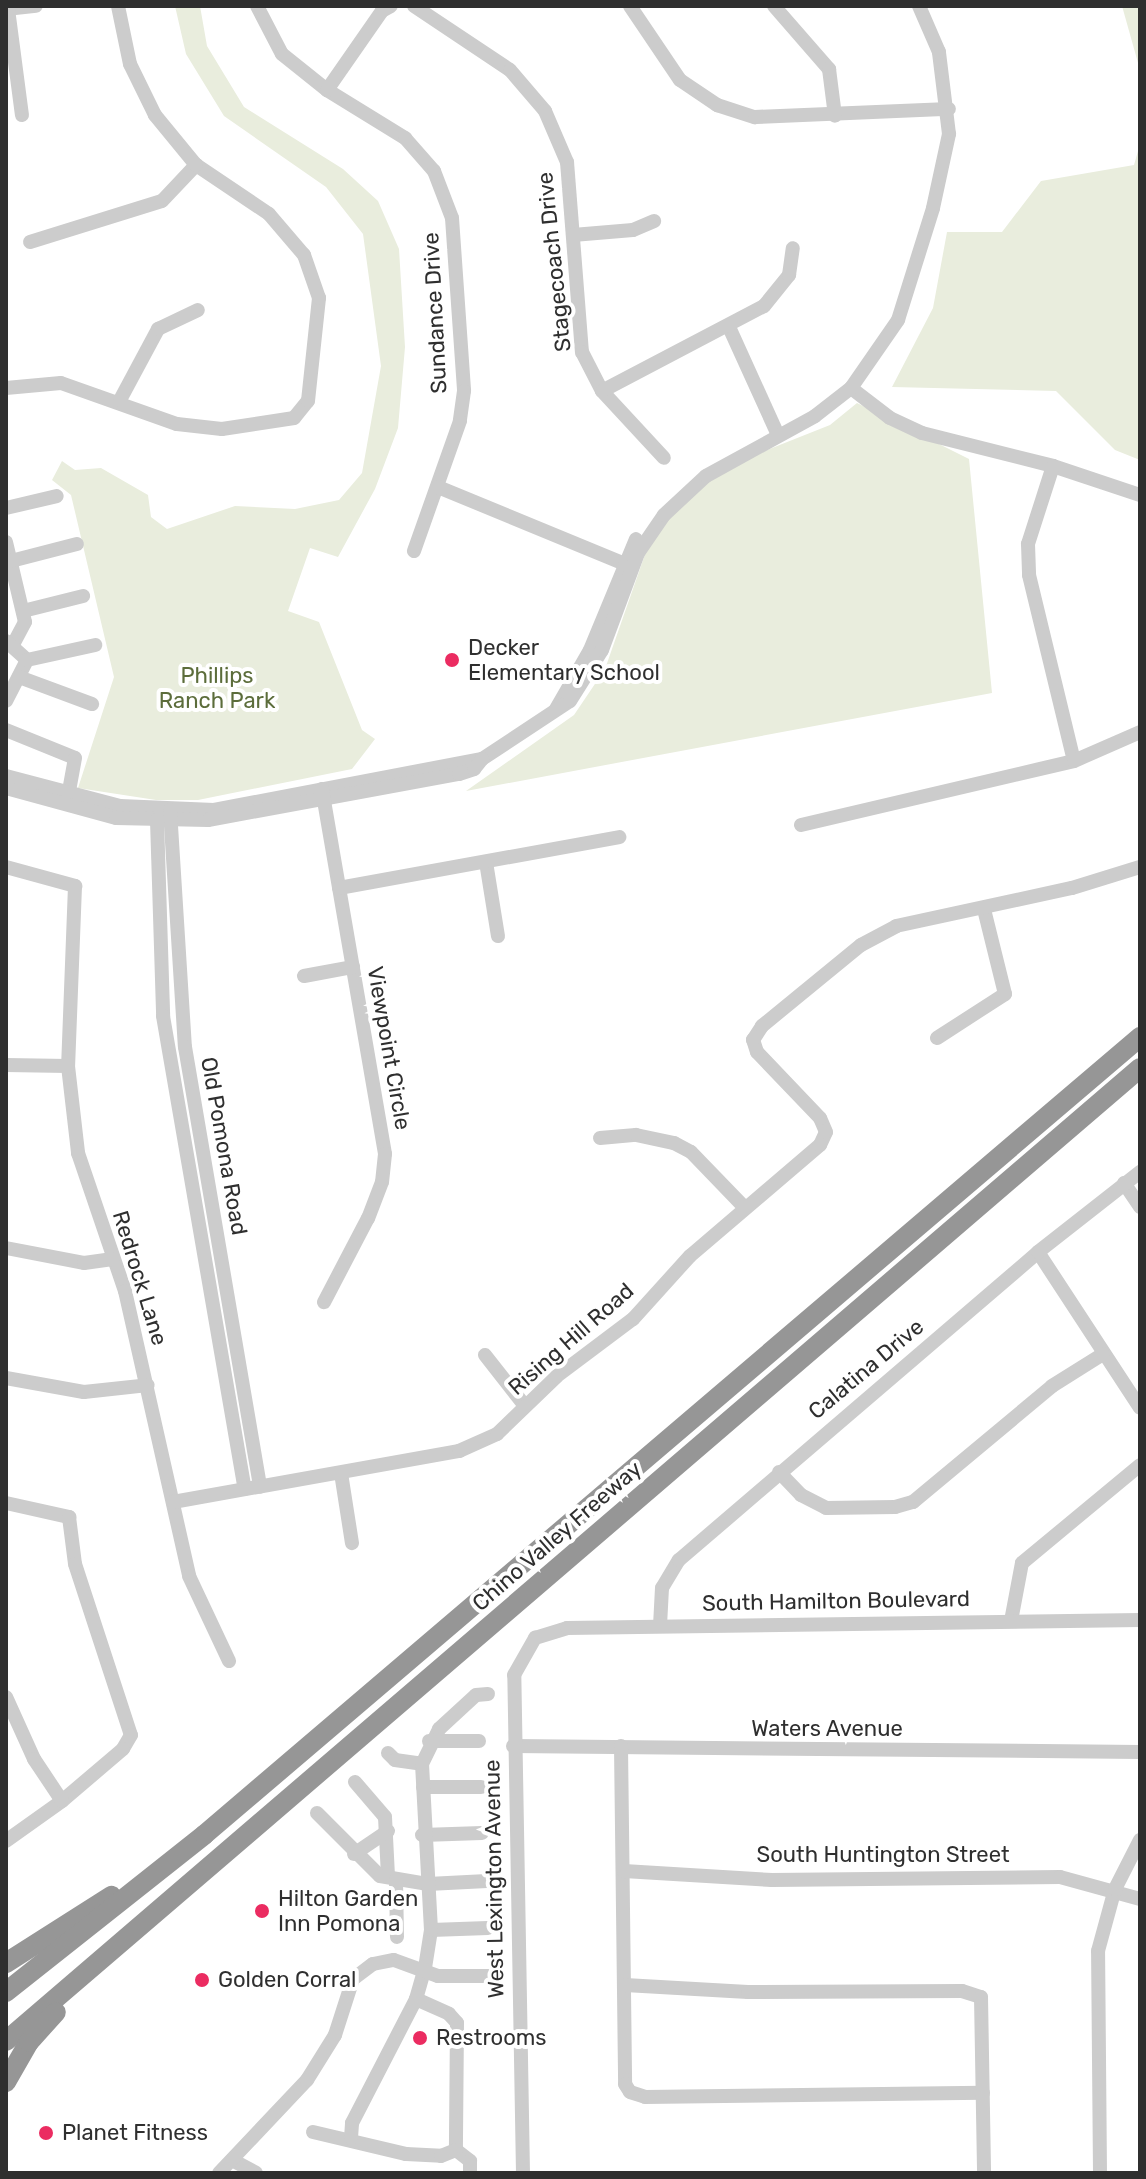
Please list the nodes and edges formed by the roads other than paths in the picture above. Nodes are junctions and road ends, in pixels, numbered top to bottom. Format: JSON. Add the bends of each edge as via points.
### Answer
{"nodes":[{"id":1,"x":36,"y":6,"type":"edge"},
{"id":2,"x":118,"y":6,"type":"edge"},
{"id":3,"x":257,"y":6,"type":"edge"},
{"id":4,"x":391,"y":6,"type":"edge"},
{"id":5,"x":414,"y":6,"type":"edge"},
{"id":6,"x":630,"y":6,"type":"edge"},
{"id":7,"x":774,"y":6,"type":"edge"},
{"id":8,"x":919,"y":6,"type":"edge"},
{"id":9,"x":7,"y":9,"type":"edge"},
{"id":10,"x":327,"y":90,"type":"junction"},
{"id":11,"x":949,"y":109,"type":"junction"},
{"id":12,"x":22,"y":115,"type":"dead end"},
{"id":13,"x":835,"y":116,"type":"junction"},
{"id":14,"x":196,"y":165,"type":"junction"},
{"id":15,"x":654,"y":221,"type":"dead end"},
{"id":16,"x":573,"y":235,"type":"junction"},
{"id":17,"x":30,"y":242,"type":"dead end"},
{"id":18,"x":793,"y":248,"type":"dead end"},
{"id":19,"x":198,"y":310,"type":"dead end"},
{"id":20,"x":729,"y":327,"type":"junction"},
{"id":21,"x":6,"y":388,"type":"edge"},
{"id":22,"x":851,"y":388,"type":"junction"},
{"id":23,"x":602,"y":391,"type":"junction"},
{"id":24,"x":120,"y":400,"type":"junction"},
{"id":25,"x":778,"y":435,"type":"junction"},
{"id":26,"x":664,"y":458,"type":"dead end"},
{"id":27,"x":1053,"y":466,"type":"junction"},
{"id":28,"x":438,"y":487,"type":"junction"},
{"id":29,"x":1140,"y":495,"type":"edge"},
{"id":30,"x":57,"y":496,"type":"dead end"},
{"id":31,"x":6,"y":508,"type":"edge"},
{"id":32,"x":6,"y":542,"type":"edge"},
{"id":33,"x":77,"y":544,"type":"dead end"},
{"id":34,"x":414,"y":551,"type":"dead end"},
{"id":35,"x":11,"y":561,"type":"junction"},
{"id":36,"x":628,"y":565,"type":"junction"},
{"id":37,"x":83,"y":596,"type":"dead end"},
{"id":38,"x":23,"y":611,"type":"junction"},
{"id":39,"x":9,"y":643,"type":"edge"},
{"id":40,"x":95,"y":645,"type":"dead end"},
{"id":41,"x":27,"y":660,"type":"junction"},
{"id":42,"x":19,"y":677,"type":"junction"},
{"id":43,"x":6,"y":701,"type":"edge"},
{"id":44,"x":92,"y":704,"type":"dead end"},
{"id":45,"x":6,"y":730,"type":"edge"},
{"id":46,"x":1140,"y":732,"type":"edge"},
{"id":47,"x":1074,"y":761,"type":"junction"},
{"id":48,"x":6,"y":776,"type":"edge"},
{"id":49,"x":6,"y":788,"type":"edge"},
{"id":50,"x":323,"y":795,"type":"junction"},
{"id":51,"x":67,"y":801,"type":"junction"},
{"id":52,"x":166,"y":817,"type":"junction"},
{"id":53,"x":801,"y":825,"type":"dead end"},
{"id":54,"x":619,"y":837,"type":"dead end"},
{"id":55,"x":486,"y":862,"type":"junction"},
{"id":56,"x":6,"y":867,"type":"edge"},
{"id":57,"x":1140,"y":867,"type":"edge"},
{"id":58,"x":339,"y":888,"type":"junction"},
{"id":59,"x":984,"y":909,"type":"junction"},
{"id":60,"x":498,"y":936,"type":"dead end"},
{"id":61,"x":353,"y":967,"type":"junction"},
{"id":62,"x":304,"y":976,"type":"dead end"},
{"id":63,"x":1140,"y":1037,"type":"edge"},
{"id":64,"x":937,"y":1038,"type":"dead end"},
{"id":65,"x":6,"y":1065,"type":"edge"},
{"id":66,"x":68,"y":1066,"type":"junction"},
{"id":67,"x":1140,"y":1068,"type":"edge"},
{"id":68,"x":600,"y":1138,"type":"dead end"},
{"id":69,"x":1140,"y":1172,"type":"edge"},
{"id":70,"x":1124,"y":1183,"type":"junction"},
{"id":71,"x":1140,"y":1207,"type":"edge"},
{"id":72,"x":745,"y":1208,"type":"junction"},
{"id":73,"x":6,"y":1248,"type":"edge"},
{"id":74,"x":1038,"y":1252,"type":"junction"},
{"id":75,"x":113,"y":1259,"type":"junction"},
{"id":76,"x":324,"y":1302,"type":"dead end"},
{"id":77,"x":1103,"y":1354,"type":"junction"},
{"id":78,"x":485,"y":1355,"type":"dead end"},
{"id":79,"x":6,"y":1378,"type":"edge"},
{"id":80,"x":148,"y":1385,"type":"junction"},
{"id":81,"x":525,"y":1406,"type":"junction"},
{"id":82,"x":1140,"y":1408,"type":"edge"},
{"id":83,"x":1140,"y":1465,"type":"edge"},
{"id":84,"x":779,"y":1472,"type":"junction"},
{"id":85,"x":341,"y":1473,"type":"junction"},
{"id":86,"x":260,"y":1487,"type":"junction"},
{"id":87,"x":245,"y":1489,"type":"junction"},
{"id":88,"x":173,"y":1502,"type":"junction"},
{"id":89,"x":6,"y":1503,"type":"edge"},
{"id":90,"x":352,"y":1543,"type":"dead end"},
{"id":91,"x":1140,"y":1620,"type":"edge"},
{"id":92,"x":1011,"y":1621,"type":"junction"},
{"id":93,"x":660,"y":1626,"type":"junction"},
{"id":94,"x":535,"y":1638,"type":"joint"},
{"id":95,"x":229,"y":1661,"type":"dead end"},
{"id":96,"x":488,"y":1694,"type":"dead end"},
{"id":97,"x":7,"y":1704,"type":"edge"},
{"id":98,"x":429,"y":1741,"type":"junction"},
{"id":99,"x":479,"y":1741,"type":"dead end"},
{"id":100,"x":513,"y":1746,"type":"junction"},
{"id":101,"x":621,"y":1746,"type":"junction"},
{"id":102,"x":1140,"y":1752,"type":"edge"},
{"id":103,"x":388,"y":1753,"type":"dead end"},
{"id":104,"x":422,"y":1764,"type":"junction"},
{"id":105,"x":355,"y":1782,"type":"dead end"},
{"id":106,"x":423,"y":1787,"type":"junction"},
{"id":107,"x":481,"y":1787,"type":"dead end"},
{"id":108,"x":62,"y":1801,"type":"junction"},
{"id":109,"x":276,"y":1809,"type":"junction"},
{"id":110,"x":317,"y":1813,"type":"dead end"},
{"id":111,"x":388,"y":1831,"type":"junction"},
{"id":112,"x":482,"y":1833,"type":"dead end"},
{"id":113,"x":204,"y":1835,"type":"junction"},
{"id":114,"x":422,"y":1835,"type":"junction"},
{"id":115,"x":1140,"y":1840,"type":"edge"},
{"id":116,"x":6,"y":1841,"type":"edge"},
{"id":117,"x":354,"y":1854,"type":"junction"},
{"id":118,"x":624,"y":1871,"type":"junction"},
{"id":119,"x":392,"y":1879,"type":"junction"},
{"id":120,"x":487,"y":1881,"type":"dead end"},
{"id":121,"x":428,"y":1884,"type":"junction"},
{"id":122,"x":1115,"y":1889,"type":"junction"},
{"id":123,"x":1140,"y":1899,"type":"edge"},
{"id":124,"x":488,"y":1928,"type":"dead end"},
{"id":125,"x":431,"y":1930,"type":"junction"},
{"id":126,"x":397,"y":1937,"type":"dead end"},
{"id":127,"x":6,"y":1963,"type":"edge"},
{"id":128,"x":425,"y":1968,"type":"junction"},
{"id":129,"x":488,"y":1976,"type":"dead end"},
{"id":130,"x":625,"y":1985,"type":"junction"},
{"id":131,"x":6,"y":1992,"type":"edge"},
{"id":132,"x":416,"y":1999,"type":"junction"},
{"id":133,"x":6,"y":2041,"type":"edge"},
{"id":134,"x":6,"y":2082,"type":"edge"},
{"id":135,"x":983,"y":2093,"type":"junction"},
{"id":136,"x":313,"y":2132,"type":"dead end"},
{"id":137,"x":351,"y":2138,"type":"junction"},
{"id":138,"x":456,"y":2150,"type":"junction"},
{"id":139,"x":232,"y":2160,"type":"junction"},
{"id":140,"x":219,"y":2173,"type":"edge"},
{"id":141,"x":256,"y":2173,"type":"edge"},
{"id":142,"x":470,"y":2173,"type":"edge"},
{"id":143,"x":523,"y":2173,"type":"edge"},
{"id":144,"x":984,"y":2173,"type":"edge"},
{"id":145,"x":1100,"y":2173,"type":"edge"}],
"edges":[{"from":1,"to":9,"type":"street"},
{"from":2,"to":14,"type":"street","via":[[130,64],[155,115]]},
{"from":3,"to":10,"type":"street","name":"Sundance Drive","via":[[282,54]]},
{"from":4,"to":10,"type":"street","via":[[382,11]]},
{"from":5,"to":16,"type":"street","name":"Stagecoach Drive","via":[[510,70],[545,111],[567,162]]},
{"from":6,"to":13,"type":"street","via":[[680,80],[717,105],[755,117]]},
{"from":7,"to":13,"type":"street","via":[[829,69]]},
{"from":8,"to":11,"type":"street","via":[[939,52]]},
{"from":9,"to":12,"type":"street"},
{"from":10,"to":28,"type":"street","name":"Sundance Drive","via":[[405,138],[434,171],[452,218],[464,391]]},
{"from":11,"to":13,"type":"street"},
{"from":11,"to":22,"type":"street","via":[[945,159],[912,282],[883,346]]},
{"from":14,"to":17,"type":"street","via":[[162,201]]},
{"from":14,"to":24,"type":"street","via":[[269,214],[304,255],[319,298],[308,401],[294,418],[222,429],[177,424]]},
{"from":15,"to":16,"type":"street","via":[[633,230]]},
{"from":16,"to":23,"type":"street","name":"Stagecoach Drive","via":[[582,352]]},
{"from":18,"to":20,"type":"street","via":[[789,275],[764,306]]},
{"from":19,"to":24,"type":"street","via":[[158,329]]},
{"from":20,"to":23,"type":"street"},
{"from":20,"to":25,"type":"street"},
{"from":21,"to":24,"type":"street","via":[[61,383]]},
{"from":22,"to":25,"type":"street","via":[[815,416]]},
{"from":22,"to":27,"type":"street","via":[[890,418],[922,433]]},
{"from":23,"to":26,"type":"street","name":"Stagecoach Drive"},
{"from":25,"to":36,"type":"street","via":[[733,451],[683,484],[649,521]]},
{"from":27,"to":29,"type":"street"},
{"from":27,"to":47,"type":"street","via":[[1028,544],[1029,575]]},
{"from":28,"to":34,"type":"street","name":"Sundance Drive"},
{"from":28,"to":36,"type":"street"},
{"from":30,"to":31,"type":"street"},
{"from":32,"to":35,"type":"street"},
{"from":33,"to":35,"type":"street"},
{"from":35,"to":38,"type":"street"},
{"from":36,"to":50,"type":"street","via":[[590,650],[556,709],[482,759]]},
{"from":37,"to":38,"type":"street"},
{"from":38,"to":39,"type":"street","via":[[25,628]]},
{"from":39,"to":41,"type":"street"},
{"from":40,"to":41,"type":"street"},
{"from":41,"to":42,"type":"street"},
{"from":42,"to":43,"type":"street"},
{"from":42,"to":44,"type":"street"},
{"from":45,"to":51,"type":"street","via":[[71,754],[76,764]]},
{"from":46,"to":47,"type":"street"},
{"from":47,"to":53,"type":"street"},
{"from":48,"to":51,"type":"street"},
{"from":49,"to":51,"type":"street"},
{"from":50,"to":52,"type":"street"},
{"from":50,"to":58,"type":"street","name":"Viewpoint Circle"},
{"from":51,"to":52,"type":"street"},
{"from":52,"to":86,"type":"street","name":"Old Pomona Road","via":[[185,1047]]},
{"from":52,"to":87,"type":"street","name":"Old Pomona Road","via":[[163,1016]]},
{"from":54,"to":55,"type":"street"},
{"from":55,"to":58,"type":"street"},
{"from":55,"to":60,"type":"street"},
{"from":56,"to":66,"type":"street","name":"Redrock Lane","via":[[75,886]]},
{"from":57,"to":59,"type":"street"},
{"from":58,"to":61,"type":"street","name":"Viewpoint Circle"},
{"from":59,"to":64,"type":"street","via":[[1005,994]]},
{"from":59,"to":72,"type":"street","name":"Rising Hill Road","via":[[896,926],[861,945],[762,1026],[753,1040],[769,1066],[820,1118],[826,1132],[820,1145]]},
{"from":61,"to":62,"type":"street"},
{"from":61,"to":76,"type":"street","name":"Viewpoint Circle","via":[[385,1154],[382,1182],[368,1218]]},
{"from":63,"to":113,"type":"highway","name":"Chino Valley Freeway"},
{"from":65,"to":66,"type":"street"},
{"from":66,"to":75,"type":"street","name":"Redrock Lane","via":[[78,1153]]},
{"from":67,"to":109,"type":"highway","name":"Chino Valley Freeway"},
{"from":68,"to":72,"type":"street","via":[[636,1135],[674,1143],[691,1152]]},
{"from":69,"to":70,"type":"street","name":"Calatina Drive"},
{"from":70,"to":71,"type":"street"},
{"from":70,"to":74,"type":"street","name":"Calatina Drive"},
{"from":72,"to":81,"type":"street","name":"Rising Hill Road","via":[[690,1256],[633,1319]]},
{"from":73,"to":75,"type":"street","via":[[84,1263]]},
{"from":74,"to":77,"type":"street"},
{"from":74,"to":84,"type":"street","name":"Calatina Drive"},
{"from":75,"to":80,"type":"street","name":"Redrock Lane"},
{"from":77,"to":82,"type":"street"},
{"from":77,"to":84,"type":"street","via":[[1052,1386],[913,1502],[826,1508],[801,1495]]},
{"from":78,"to":81,"type":"street"},
{"from":79,"to":80,"type":"street","via":[[84,1392]]},
{"from":80,"to":88,"type":"street","name":"Redrock Lane"},
{"from":81,"to":85,"type":"street","name":"Rising Hill Road","via":[[497,1434],[459,1451]]},
{"from":83,"to":92,"type":"street","via":[[1022,1563]]},
{"from":84,"to":93,"type":"street","name":"Calatina Drive","via":[[668,1572]]},
{"from":85,"to":86,"type":"street","name":"Rising Hill Road"},
{"from":85,"to":90,"type":"street"},
{"from":86,"to":87,"type":"street","name":"Rising Hill Road"},
{"from":87,"to":88,"type":"street","name":"Rising Hill Road"},
{"from":88,"to":95,"type":"street","name":"Redrock Lane","via":[[189,1576]]},
{"from":89,"to":108,"type":"street","via":[[69,1517],[75,1564],[131,1735],[123,1749]]},
{"from":91,"to":92,"type":"street","name":"South Hamilton Boulevard"},
{"from":92,"to":93,"type":"street","name":"South Hamilton Boulevard"},
{"from":93,"to":94,"type":"street","name":"South Hamilton Boulevard","via":[[567,1628]]},
{"from":94,"to":100,"type":"street","name":"West Lexington Avenue","via":[[514,1675]]},
{"from":96,"to":98,"type":"street","via":[[476,1695]]},
{"from":97,"to":108,"type":"street"},
{"from":98,"to":99,"type":"street"},
{"from":98,"to":104,"type":"street"},
{"from":100,"to":101,"type":"street","name":"Waters Avenue"},
{"from":100,"to":143,"type":"street","name":"West Lexington Avenue"},
{"from":101,"to":102,"type":"street","name":"Waters Avenue","via":[[761,1752]]},
{"from":101,"to":118,"type":"street"},
{"from":103,"to":104,"type":"street","via":[[395,1760]]},
{"from":104,"to":106,"type":"street"},
{"from":105,"to":111,"type":"street","via":[[385,1817]]},
{"from":106,"to":107,"type":"street"},
{"from":106,"to":114,"type":"street"},
{"from":108,"to":116,"type":"street"},
{"from":109,"to":133,"type":"highway","name":"Chino Valley Freeway"},
{"from":109,"to":134,"type":"highway","via":[[58,2010],[29,2042]]},
{"from":110,"to":117,"type":"street"},
{"from":111,"to":117,"type":"street"},
{"from":111,"to":119,"type":"street"},
{"from":112,"to":114,"type":"street"},
{"from":113,"to":127,"type":"highway"},
{"from":113,"to":131,"type":"highway","name":"Chino Valley Freeway"},
{"from":114,"to":121,"type":"street"},
{"from":115,"to":122,"type":"street"},
{"from":117,"to":119,"type":"street","via":[[369,1870]]},
{"from":118,"to":122,"type":"street","name":"South Huntington Street","via":[[772,1880],[1060,1877]]},
{"from":118,"to":130,"type":"street"},
{"from":119,"to":121,"type":"street"},
{"from":119,"to":126,"type":"street"},
{"from":120,"to":121,"type":"street"},
{"from":121,"to":125,"type":"street"},
{"from":122,"to":123,"type":"street","name":"South Huntington Street"},
{"from":122,"to":145,"type":"street","via":[[1098,1951]]},
{"from":124,"to":125,"type":"street"},
{"from":125,"to":128,"type":"street"},
{"from":128,"to":129,"type":"street","via":[[438,1976]]},
{"from":128,"to":132,"type":"street"},
{"from":128,"to":139,"type":"street","via":[[394,1960],[373,1964],[353,1979],[335,2035],[307,2080]]},
{"from":130,"to":135,"type":"street","via":[[748,1992],[962,1991],[981,1997]]},
{"from":130,"to":135,"type":"street","via":[[630,2092],[645,2097]]},
{"from":132,"to":137,"type":"street","via":[[356,2114]]},
{"from":132,"to":138,"type":"street","via":[[457,2023]]},
{"from":135,"to":144,"type":"street"},
{"from":136,"to":137,"type":"street","via":[[339,2141]]},
{"from":137,"to":138,"type":"street","via":[[367,2147],[406,2154],[441,2156]]},
{"from":138,"to":142,"type":"street","via":[[470,2161]]},
{"from":139,"to":140,"type":"street"},
{"from":139,"to":141,"type":"street"}]}
